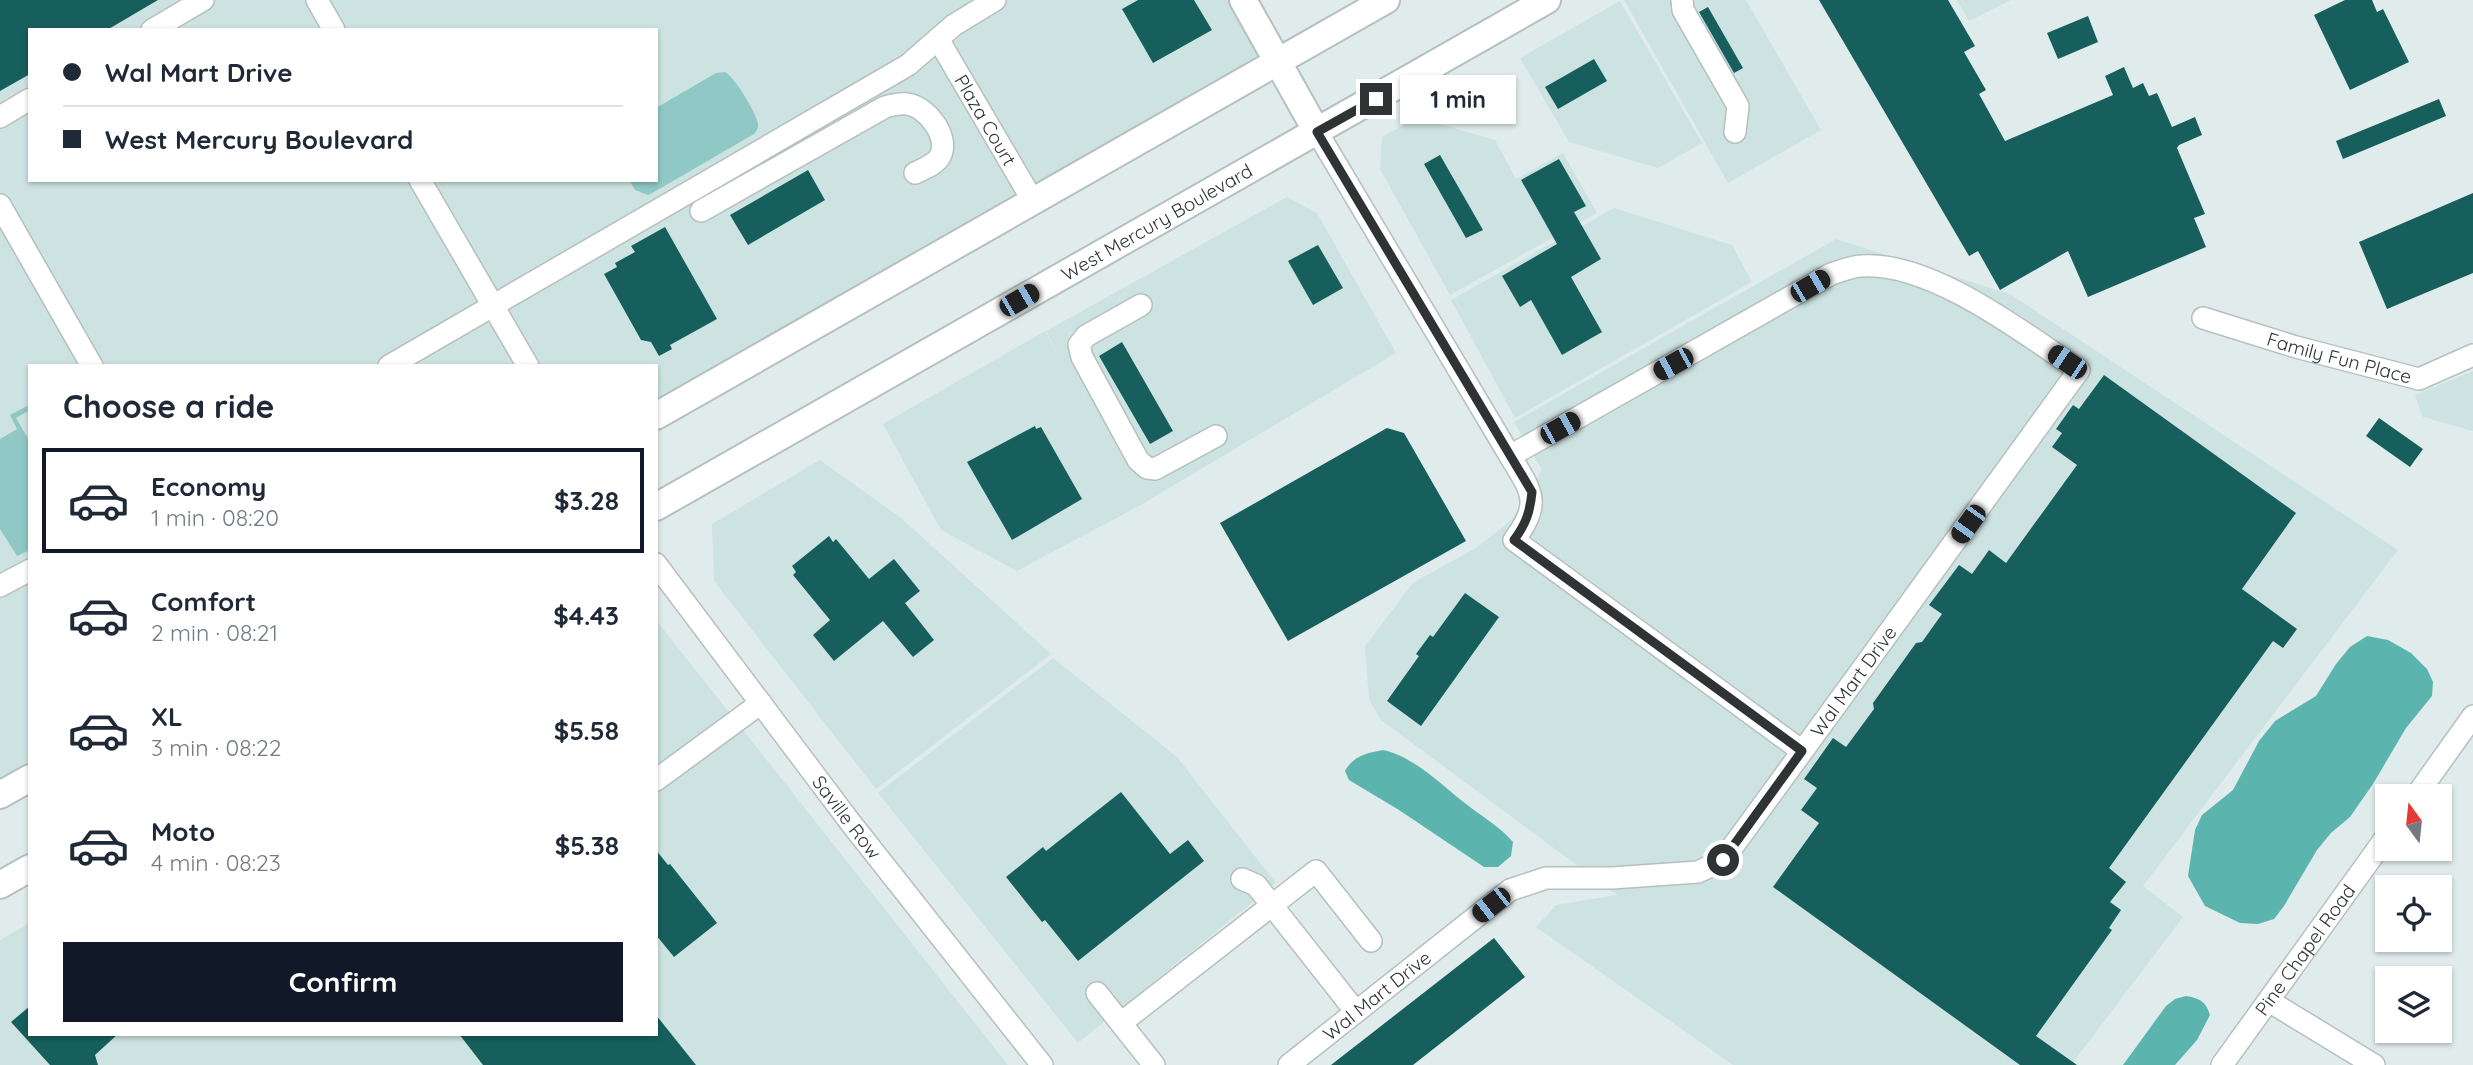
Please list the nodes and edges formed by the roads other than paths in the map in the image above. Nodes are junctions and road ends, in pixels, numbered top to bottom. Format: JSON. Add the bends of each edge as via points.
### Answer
{"nodes":[{"id":1,"x":203,"y":0,"type":"edge"},
{"id":2,"x":317,"y":0,"type":"edge"},
{"id":3,"x":995,"y":0,"type":"edge"},
{"id":4,"x":1242,"y":0,"type":"edge"},
{"id":5,"x":1386,"y":0,"type":"edge"},
{"id":6,"x":1547,"y":0,"type":"edge"},
{"id":7,"x":1682,"y":0,"type":"edge"},
{"id":8,"x":155,"y":28,"type":"edge"},
{"id":9,"x":333,"y":28,"type":"edge"},
{"id":10,"x":938,"y":39,"type":"junction"},
{"id":11,"x":1278,"y":62,"type":"junction"},
{"id":12,"x":28,"y":100,"type":"edge"},
{"id":13,"x":0,"y":117,"type":"edge"},
{"id":14,"x":1317,"y":132,"type":"junction"},
{"id":15,"x":1735,"y":132,"type":"dead end"},
{"id":16,"x":915,"y":173,"type":"dead end"},
{"id":17,"x":421,"y":182,"type":"edge"},
{"id":18,"x":1033,"y":201,"type":"junction"},
{"id":19,"x":0,"y":205,"type":"edge"},
{"id":20,"x":701,"y":211,"type":"dead end"},
{"id":21,"x":1140,"y":305,"type":"dead end"},
{"id":22,"x":492,"y":307,"type":"junction"},
{"id":23,"x":2203,"y":318,"type":"dead end"},
{"id":24,"x":2473,"y":355,"type":"edge"},
{"id":25,"x":91,"y":364,"type":"edge"},
{"id":26,"x":392,"y":364,"type":"edge"},
{"id":27,"x":527,"y":364,"type":"edge"},
{"id":28,"x":658,"y":415,"type":"edge"},
{"id":29,"x":1216,"y":436,"type":"dead end"},
{"id":30,"x":1510,"y":456,"type":"junction"},
{"id":31,"x":658,"y":506,"type":"edge"},
{"id":32,"x":658,"y":567,"type":"edge"},
{"id":33,"x":28,"y":571,"type":"edge"},
{"id":34,"x":0,"y":586,"type":"edge"},
{"id":35,"x":761,"y":703,"type":"junction"},
{"id":36,"x":2473,"y":716,"type":"edge"},
{"id":37,"x":1802,"y":751,"type":"junction"},
{"id":38,"x":28,"y":779,"type":"edge"},
{"id":39,"x":658,"y":779,"type":"edge"},
{"id":40,"x":2425,"y":784,"type":"edge"},
{"id":41,"x":0,"y":796,"type":"edge"},
{"id":42,"x":2375,"y":853,"type":"edge"},
{"id":43,"x":28,"y":869,"type":"edge"},
{"id":44,"x":1242,"y":879,"type":"dead end"},
{"id":45,"x":0,"y":886,"type":"edge"},
{"id":46,"x":1272,"y":905,"type":"junction"},
{"id":47,"x":1371,"y":941,"type":"dead end"},
{"id":48,"x":1097,"y":993,"type":"dead end"},
{"id":49,"x":2269,"y":1001,"type":"junction"},
{"id":50,"x":1356,"y":1012,"type":"junction"},
{"id":51,"x":1121,"y":1023,"type":"junction"},
{"id":52,"x":1041,"y":1065,"type":"edge"},
{"id":53,"x":1154,"y":1065,"type":"edge"},
{"id":54,"x":1289,"y":1065,"type":"edge"},
{"id":55,"x":2222,"y":1065,"type":"edge"},
{"id":56,"x":2374,"y":1065,"type":"edge"}],
"edges":[{"from":1,"to":8,"type":"street"},
{"from":2,"to":9,"type":"street"},
{"from":3,"to":10,"type":"street"},
{"from":4,"to":11,"type":"main road"},
{"from":5,"to":11,"type":"main road"},
{"from":6,"to":14,"type":"main road","name":"West Mercury Boulevard"},
{"from":7,"to":15,"type":"street","via":[[1683,10],[1738,106]]},
{"from":10,"to":18,"type":"street","name":"Plaza Court"},
{"from":10,"to":22,"type":"street","via":[[908,65]]},
{"from":11,"to":14,"type":"main road"},
{"from":11,"to":18,"type":"main road"},
{"from":12,"to":13,"type":"street"},
{"from":14,"to":30,"type":"street"},
{"from":14,"to":31,"type":"main road","name":"West Mercury Boulevard"},
{"from":16,"to":20,"type":"street","via":[[936,162],[942,142],[928,115],[907,104],[895,104]]},
{"from":17,"to":22,"type":"street"},
{"from":18,"to":28,"type":"main road"},
{"from":19,"to":25,"type":"street"},
{"from":21,"to":29,"type":"street","via":[[1086,336],[1079,345],[1138,460],[1147,468],[1162,467]]},
{"from":22,"to":26,"type":"street"},
{"from":22,"to":27,"type":"street"},
{"from":23,"to":24,"type":"street","name":"Family Fun Place","via":[[2419,379]]},
{"from":30,"to":37,"type":"street","via":[[1532,492],[1525,526],[1514,540]]},
{"from":30,"to":37,"type":"street","name":"Wal Mart Drive","via":[[1831,274],[1862,266],[1895,269],[1960,293],[2079,370]]},
{"from":32,"to":35,"type":"street","name":"Saville Row"},
{"from":33,"to":34,"type":"street"},
{"from":35,"to":39,"type":"street"},
{"from":35,"to":52,"type":"street","name":"Saville Row"},
{"from":36,"to":40,"type":"street"},
{"from":37,"to":50,"type":"street","name":"Wal Mart Drive","via":[[1723,860],[1698,872],[1529,882],[1510,890]]},
{"from":38,"to":41,"type":"main road"},
{"from":42,"to":49,"type":"street","name":"Pine Chapel Road"},
{"from":43,"to":45,"type":"main road"},
{"from":44,"to":46,"type":"street","via":[[1256,885]]},
{"from":46,"to":47,"type":"street","via":[[1316,871]]},
{"from":46,"to":50,"type":"street"},
{"from":46,"to":51,"type":"street"},
{"from":48,"to":51,"type":"street"},
{"from":49,"to":55,"type":"street","name":"Pine Chapel Road"},
{"from":49,"to":56,"type":"street"},
{"from":50,"to":54,"type":"street","name":"Wal Mart Drive"},
{"from":51,"to":53,"type":"street"}]}
